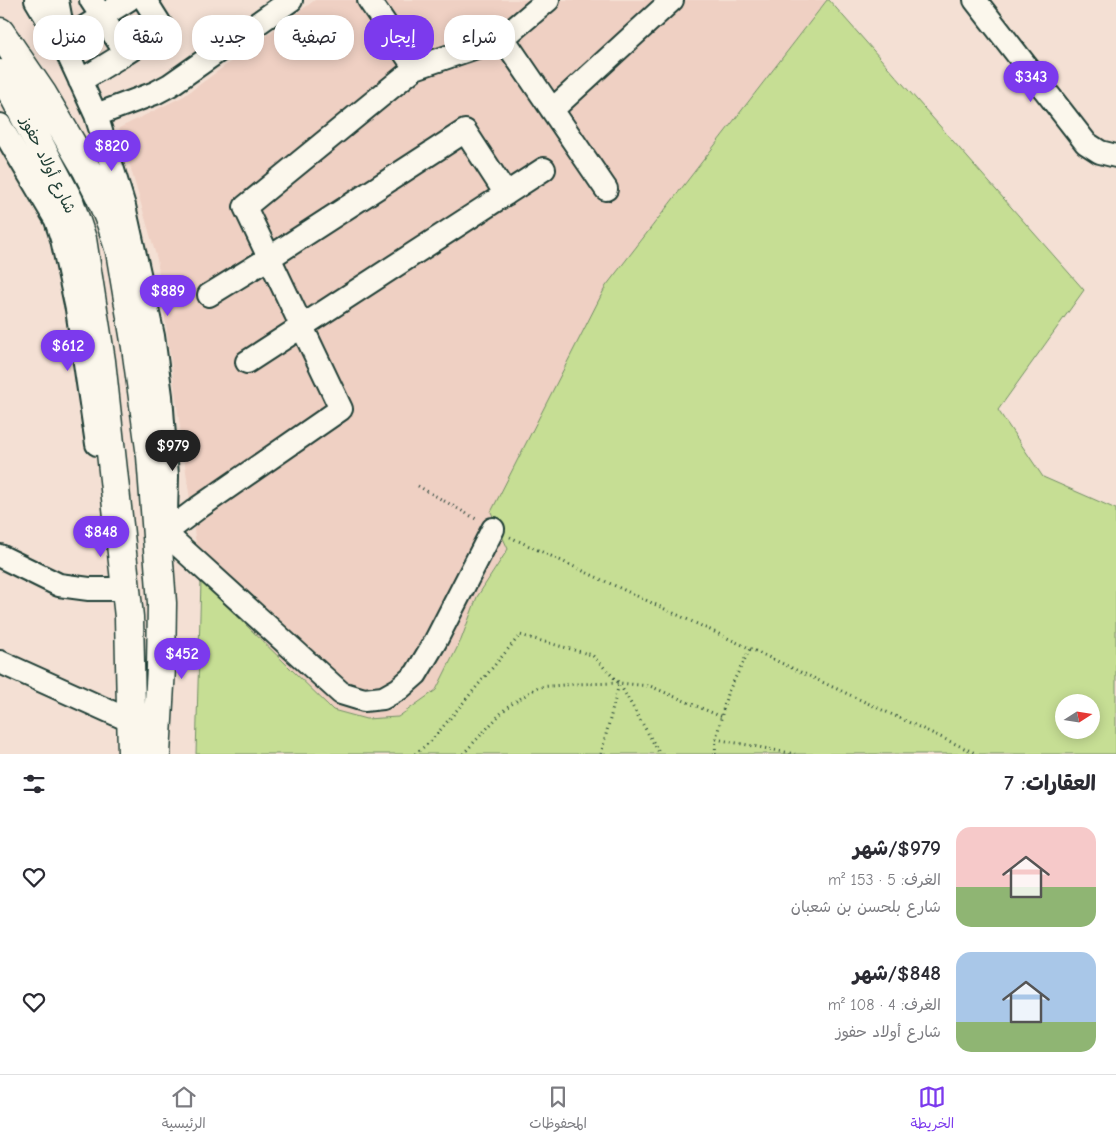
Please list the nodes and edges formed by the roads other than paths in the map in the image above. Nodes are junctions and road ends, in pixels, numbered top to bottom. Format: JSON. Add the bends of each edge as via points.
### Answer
{"nodes":[{"id":1,"x":36,"y":0,"type":"edge"},
{"id":2,"x":58,"y":0,"type":"edge"},
{"id":3,"x":128,"y":0,"type":"edge"},
{"id":4,"x":145,"y":0,"type":"edge"},
{"id":5,"x":291,"y":0,"type":"edge"},
{"id":6,"x":369,"y":0,"type":"edge"},
{"id":7,"x":548,"y":0,"type":"edge"},
{"id":8,"x":672,"y":0,"type":"edge"},
{"id":9,"x":975,"y":0,"type":"edge"},
{"id":10,"x":96,"y":8,"type":"edge"},
{"id":11,"x":46,"y":15,"type":"edge"},
{"id":12,"x":60,"y":15,"type":"edge"},
{"id":13,"x":155,"y":15,"type":"edge"},
{"id":14,"x":515,"y":28,"type":"edge"},
{"id":15,"x":0,"y":32,"type":"edge"},
{"id":16,"x":114,"y":35,"type":"edge"},
{"id":17,"x":515,"y":56,"type":"edge"},
{"id":18,"x":444,"y":58,"type":"edge"},
{"id":19,"x":71,"y":60,"type":"edge"},
{"id":20,"x":114,"y":60,"type":"edge"},
{"id":21,"x":415,"y":68,"type":"junction"},
{"id":22,"x":0,"y":74,"type":"edge"},
{"id":23,"x":80,"y":80,"type":"junction"},
{"id":24,"x":552,"y":110,"type":"junction"},
{"id":25,"x":96,"y":115,"type":"junction"},
{"id":26,"x":0,"y":125,"type":"edge"},
{"id":27,"x":1116,"y":156,"type":"edge"},
{"id":28,"x":544,"y":169,"type":"dead end"},
{"id":29,"x":606,"y":189,"type":"dead end"},
{"id":30,"x":506,"y":194,"type":"junction"},
{"id":31,"x":269,"y":258,"type":"junction"},
{"id":32,"x":209,"y":295,"type":"dead end"},
{"id":33,"x":301,"y":327,"type":"junction"},
{"id":34,"x":247,"y":362,"type":"dead end"},
{"id":35,"x":492,"y":529,"type":"road end"},
{"id":36,"x":165,"y":533,"type":"junction"},
{"id":37,"x":0,"y":556,"type":"edge"},
{"id":38,"x":119,"y":589,"type":"junction"},
{"id":39,"x":162,"y":603,"type":"junction"},
{"id":40,"x":129,"y":617,"type":"junction"},
{"id":41,"x":0,"y":662,"type":"edge"},
{"id":42,"x":131,"y":720,"type":"junction"},
{"id":43,"x":132,"y":754,"type":"edge"},
{"id":44,"x":156,"y":754,"type":"edge"}],
"edges":[{"from":1,"to":11,"type":"street"},
{"from":2,"to":12,"type":"street"},
{"from":3,"to":10,"type":"street"},
{"from":4,"to":13,"type":"street"},
{"from":5,"to":25,"type":"street","via":[[155,94]]},
{"from":6,"to":21,"type":"street"},
{"from":7,"to":14,"type":"street"},
{"from":8,"to":24,"type":"street"},
{"from":9,"to":27,"type":"street","via":[[1086,144]]},
{"from":10,"to":16,"type":"street"},
{"from":15,"to":39,"type":"main road","name":"شارع أولاد حفوز","via":[[43,95],[87,170],[120,251],[151,456]]},
{"from":17,"to":24,"type":"street"},
{"from":18,"to":21,"type":"street"},
{"from":19,"to":23,"type":"street"},
{"from":20,"to":23,"type":"street"},
{"from":21,"to":31,"type":"street","via":[[245,207]]},
{"from":22,"to":40,"type":"main road","name":"شارع أولاد حفوز","via":[[70,201],[82,239],[101,361]]},
{"from":23,"to":25,"type":"street"},
{"from":24,"to":29,"type":"street"},
{"from":25,"to":36,"type":"street","via":[[124,206],[153,336],[165,441]]},
{"from":26,"to":38,"type":"street","name":"شارع أولاد حفوز","via":[[56,220],[62,239],[77,309]]},
{"from":28,"to":30,"type":"street"},
{"from":30,"to":31,"type":"street","via":[[465,131]]},
{"from":30,"to":33,"type":"street"},
{"from":31,"to":32,"type":"street"},
{"from":31,"to":33,"type":"street"},
{"from":33,"to":34,"type":"street"},
{"from":33,"to":36,"type":"street","via":[[341,409]]},
{"from":35,"to":36,"type":"street","via":[[416,674],[400,689],[383,698],[364,700],[341,693]]},
{"from":36,"to":39,"type":"street"},
{"from":37,"to":38,"type":"street","via":[[59,585],[90,590]]},
{"from":38,"to":40,"type":"street","name":"شارع أولاد حفوز"},
{"from":39,"to":44,"type":"main road","name":"شارع أولاد حفوز"},
{"from":40,"to":42,"type":"main road","name":"شارع أولاد حفوز"},
{"from":41,"to":42,"type":"street"},
{"from":42,"to":43,"type":"main road","name":"شارع أولاد حفوز"}]}
